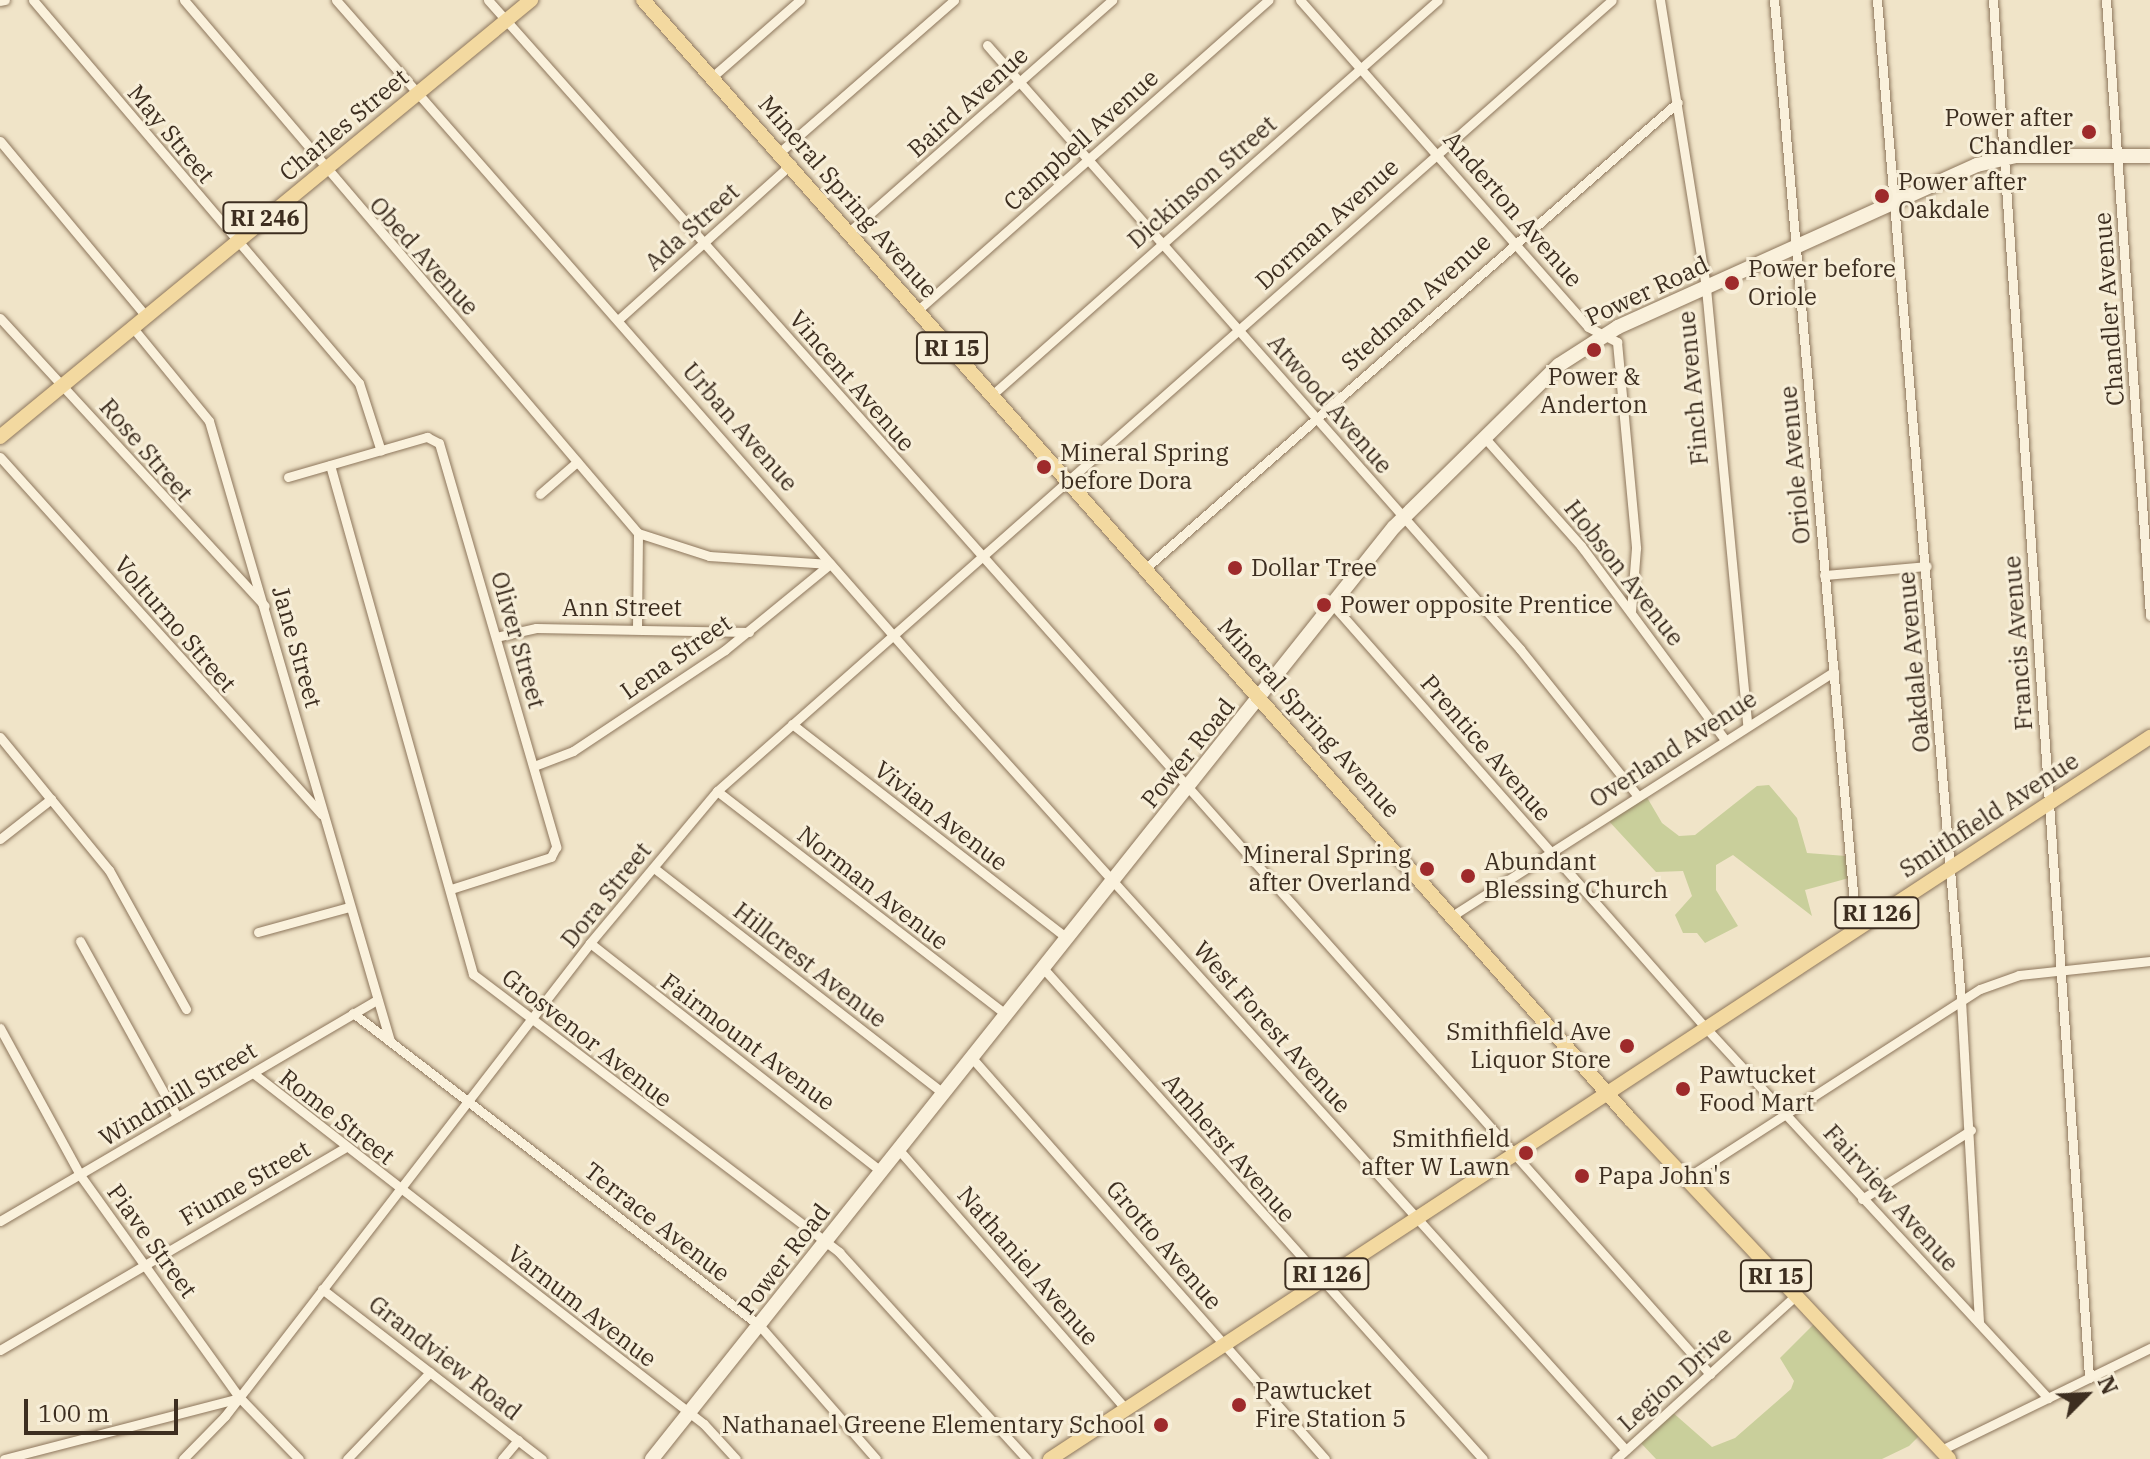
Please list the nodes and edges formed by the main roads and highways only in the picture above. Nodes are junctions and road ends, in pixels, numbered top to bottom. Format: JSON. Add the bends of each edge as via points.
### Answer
{"nodes":[{"id":1,"x":531,"y":0,"type":"edge"},
{"id":2,"x":644,"y":0,"type":"edge"},
{"id":3,"x":2150,"y":156,"type":"edge"},
{"id":4,"x":0,"y":437,"type":"edge"},
{"id":5,"x":1261,"y":697,"type":"junction"},
{"id":6,"x":2150,"y":737,"type":"edge"},
{"id":7,"x":1605,"y":1090,"type":"junction"},
{"id":8,"x":1945,"y":1455,"type":"edge"},
{"id":9,"x":652,"y":1459,"type":"edge"},
{"id":10,"x":1050,"y":1459,"type":"edge"}],
"edges":[{"from":1,"to":4,"type":"main road","name":"Charles Street","number":"RI 246"},
{"from":2,"to":5,"type":"main road","name":"Mineral Spring Avenue","number":"RI 15"},
{"from":3,"to":5,"type":"main road","name":"Power Road","via":[[2003,158],[1895,200],[1603,334],[1484,437],[1403,518]]},
{"from":5,"to":7,"type":"main road","name":"Mineral Spring Avenue","number":"RI 15"},
{"from":5,"to":9,"type":"main road","name":"Power Road"},
{"from":6,"to":7,"type":"main road","name":"Smithfield Avenue","number":"RI 126"},
{"from":7,"to":8,"type":"main road","name":"Mineral Spring Avenue","number":"RI 15"},
{"from":7,"to":10,"type":"main road","name":"Smithfield Avenue","number":"RI 126"}]}
